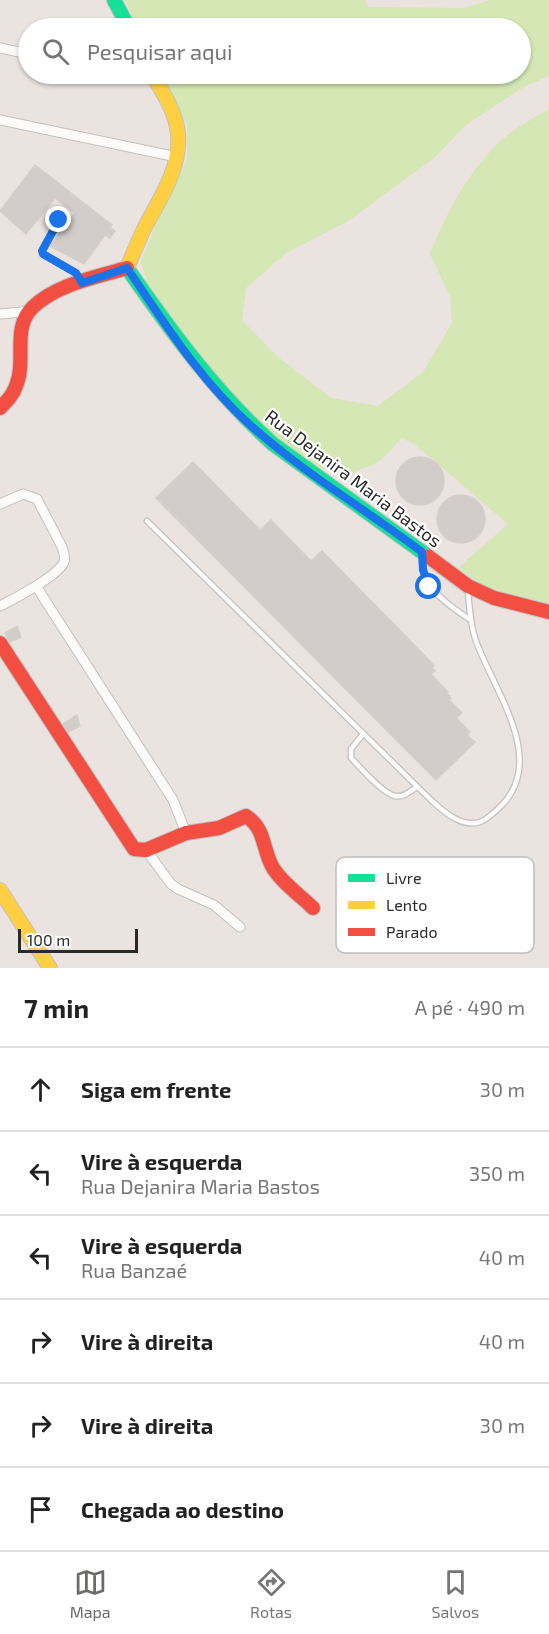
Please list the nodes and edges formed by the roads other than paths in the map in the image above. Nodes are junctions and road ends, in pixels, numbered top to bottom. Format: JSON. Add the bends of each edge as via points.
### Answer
{"nodes":[{"id":1,"x":114,"y":0,"type":"edge"},
{"id":2,"x":124,"y":18,"type":"edge"},
{"id":3,"x":0,"y":48,"type":"edge"},
{"id":4,"x":18,"y":52,"type":"edge"},
{"id":5,"x":158,"y":84,"type":"edge"},
{"id":6,"x":0,"y":120,"type":"edge"},
{"id":7,"x":177,"y":157,"type":"junction"},
{"id":8,"x":59,"y":220,"type":"dead end"},
{"id":9,"x":127,"y":268,"type":"junction"},
{"id":10,"x":82,"y":283,"type":"junction"},
{"id":11,"x":31,"y":309,"type":"junction"},
{"id":12,"x":0,"y":314,"type":"edge"},
{"id":13,"x":0,"y":408,"type":"edge"},
{"id":14,"x":0,"y":504,"type":"edge"},
{"id":15,"x":147,"y":521,"type":"dead end"},
{"id":16,"x":422,"y":552,"type":"junction"},
{"id":17,"x":36,"y":586,"type":"junction"},
{"id":18,"x":468,"y":586,"type":"junction"},
{"id":19,"x":0,"y":606,"type":"edge"},
{"id":20,"x":549,"y":612,"type":"edge"},
{"id":21,"x":469,"y":619,"type":"junction"},
{"id":22,"x":0,"y":643,"type":"edge"},
{"id":23,"x":363,"y":734,"type":"junction"},
{"id":24,"x":417,"y":787,"type":"junction"},
{"id":25,"x":186,"y":833,"type":"junction"},
{"id":26,"x":146,"y":850,"type":"junction"},
{"id":27,"x":0,"y":890,"type":"edge"},
{"id":28,"x":313,"y":908,"type":"dead end"},
{"id":29,"x":240,"y":927,"type":"dead end"},
{"id":30,"x":50,"y":968,"type":"edge"}],
"edges":[{"from":1,"to":2,"type":"main road"},
{"from":3,"to":4,"type":"street"},
{"from":5,"to":7,"type":"main road","via":[[176,120]]},
{"from":6,"to":7,"type":"street"},
{"from":7,"to":9,"type":"main road"},
{"from":8,"to":10,"type":"lane","via":[[43,254],[76,273]]},
{"from":9,"to":10,"type":"main road"},
{"from":9,"to":16,"type":"main road","name":"Rua Dejanira Maria Bastos","via":[[190,358],[248,423]]},
{"from":10,"to":11,"type":"main road"},
{"from":11,"to":12,"type":"street"},
{"from":11,"to":13,"type":"main road","via":[[21,333],[19,383]]},
{"from":14,"to":17,"type":"street","via":[[23,494],[37,499],[62,547],[64,562]]},
{"from":15,"to":23,"type":"lane"},
{"from":16,"to":18,"type":"main road","name":"Rua Dejanira Maria Bastos"},
{"from":16,"to":21,"type":"lane","via":[[429,587]]},
{"from":17,"to":19,"type":"street"},
{"from":17,"to":25,"type":"street","via":[[173,800]]},
{"from":18,"to":20,"type":"main road","name":"Rua Dejanira Maria Bastos","via":[[494,598]]},
{"from":18,"to":21,"type":"lane"},
{"from":21,"to":24,"type":"lane","via":[[515,729],[520,757],[517,780],[510,797],[479,822],[460,822]]},
{"from":22,"to":26,"type":"main road","via":[[134,849]]},
{"from":23,"to":24,"type":"lane"},
{"from":23,"to":24,"type":"lane","via":[[351,749],[351,758],[396,796]]},
{"from":25,"to":26,"type":"main road"},
{"from":25,"to":28,"type":"main road","via":[[219,828],[246,816],[265,837],[272,867]]},
{"from":26,"to":29,"type":"street","via":[[171,884],[214,905]]},
{"from":27,"to":30,"type":"main road"}]}
